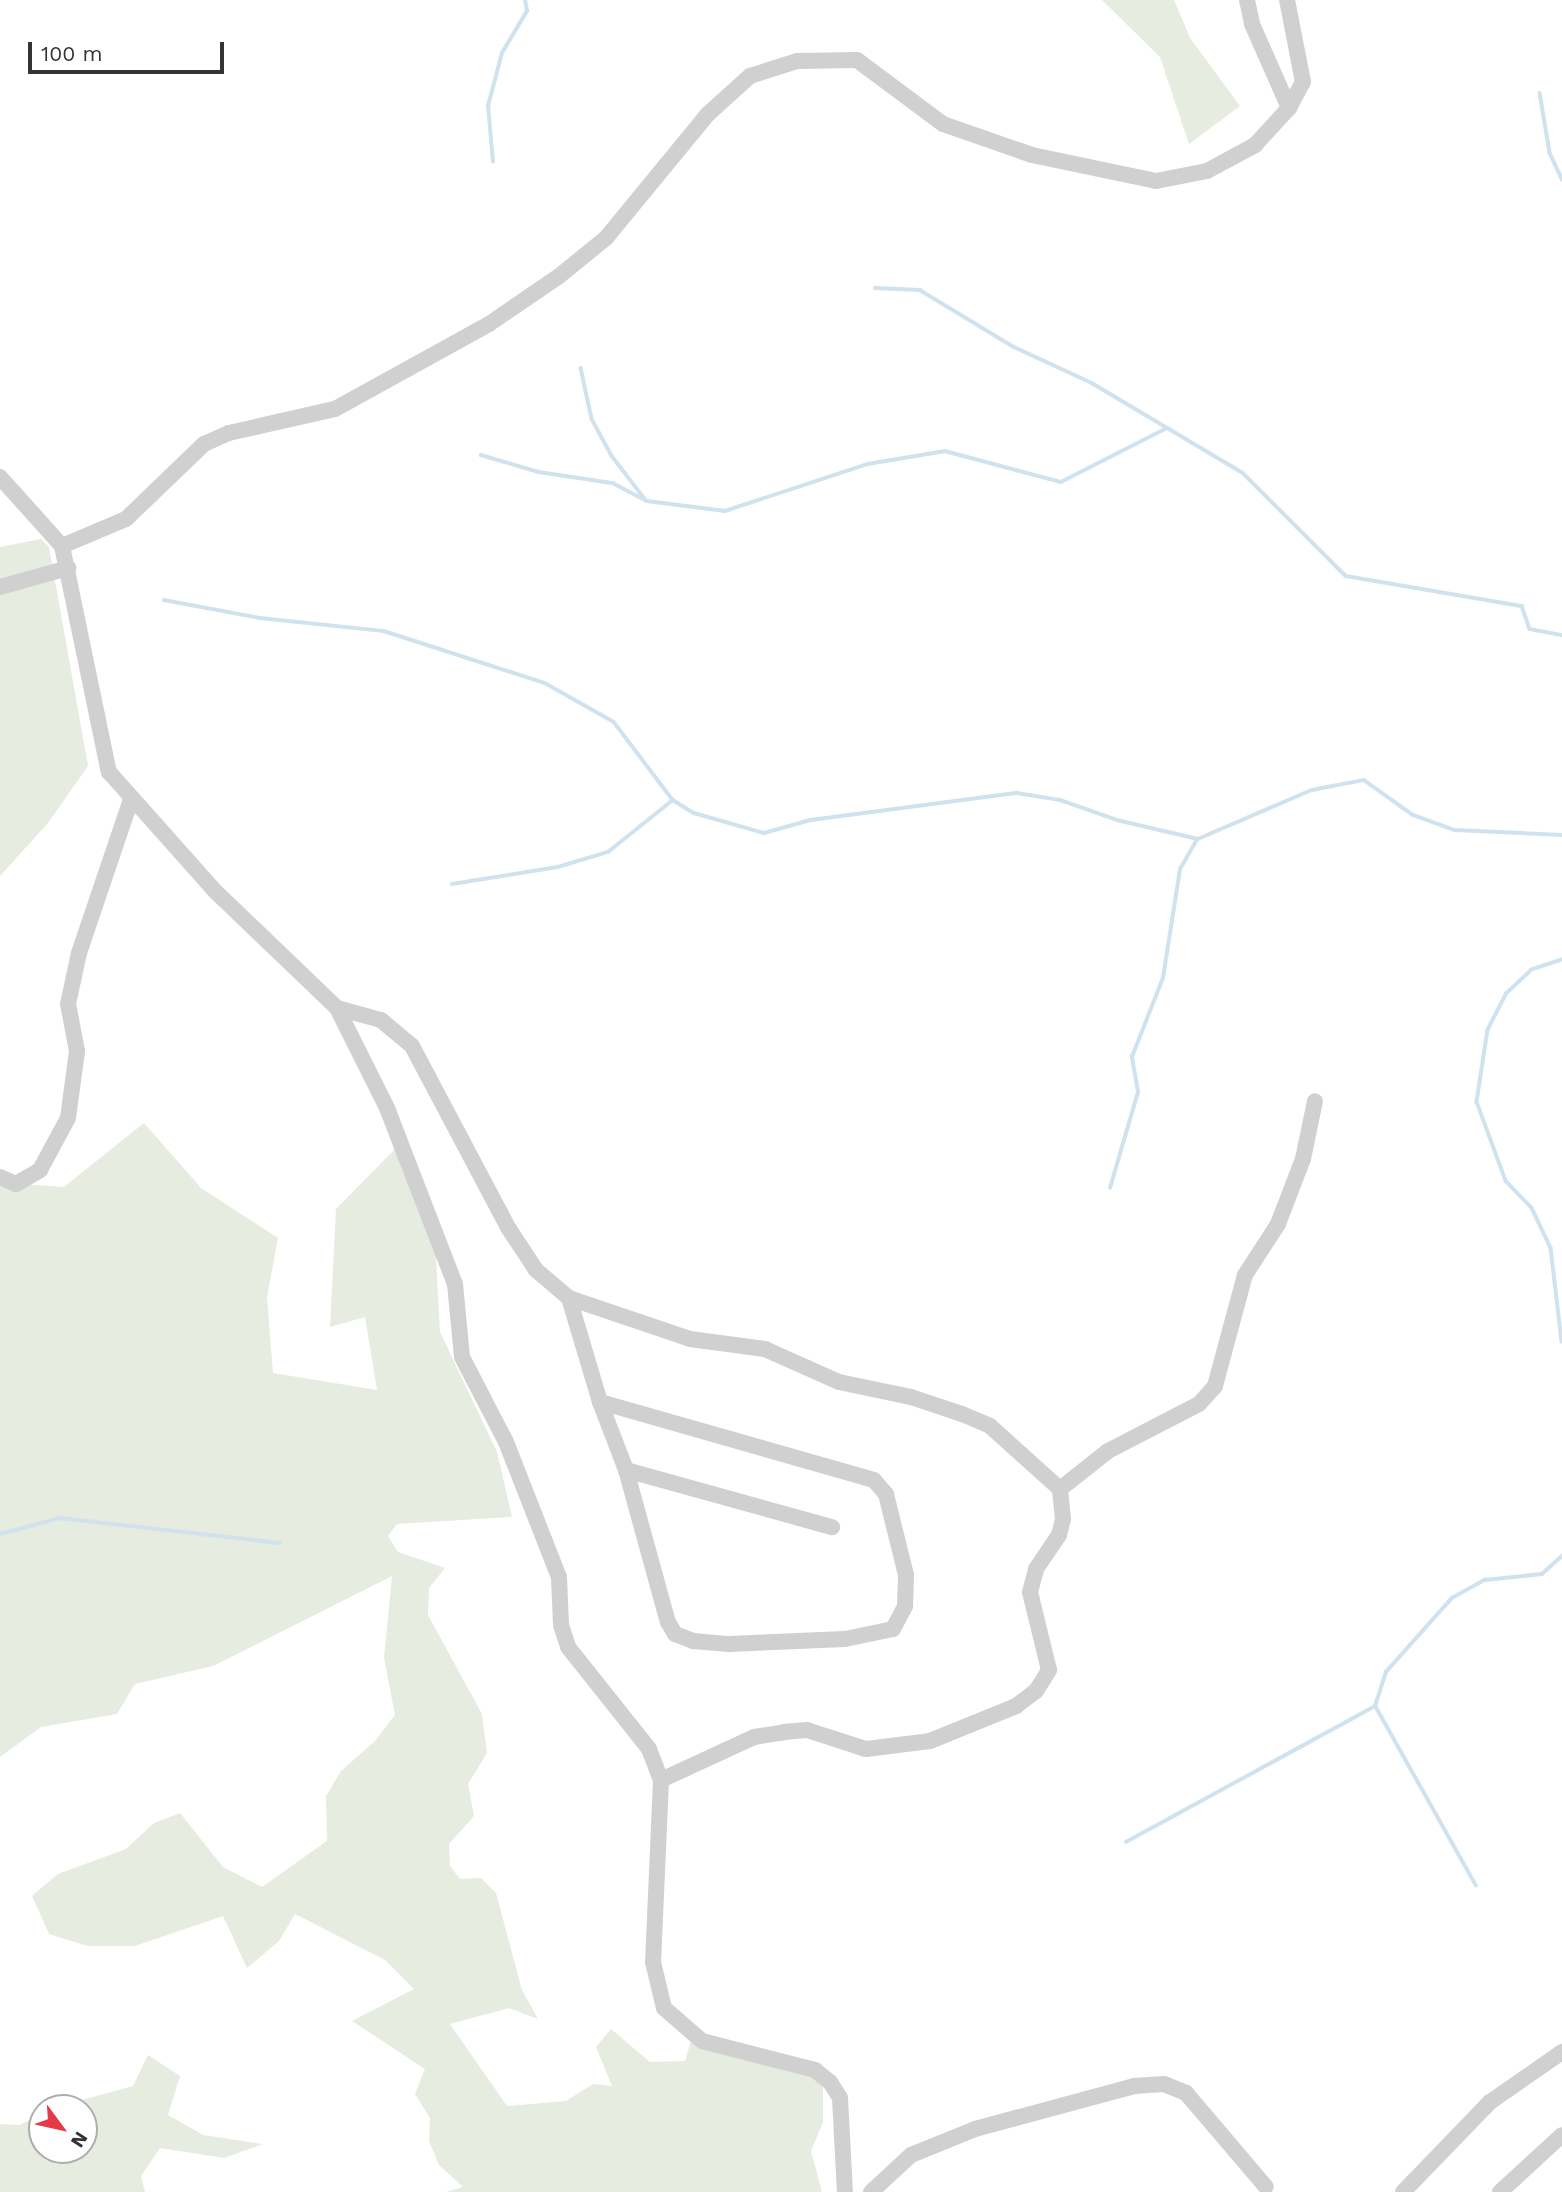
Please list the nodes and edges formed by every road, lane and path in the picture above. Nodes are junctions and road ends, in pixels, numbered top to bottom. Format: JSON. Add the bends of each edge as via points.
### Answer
{"nodes":[{"id":1,"x":1248,"y":0,"type":"edge"},
{"id":2,"x":1287,"y":0,"type":"edge"},
{"id":3,"x":1289,"y":108,"type":"junction"},
{"id":4,"x":0,"y":477,"type":"edge"},
{"id":5,"x":62,"y":546,"type":"junction"},
{"id":6,"x":68,"y":568,"type":"junction"},
{"id":7,"x":0,"y":587,"type":"edge"},
{"id":8,"x":131,"y":799,"type":"junction"},
{"id":9,"x":337,"y":1008,"type":"junction"},
{"id":10,"x":1315,"y":1101,"type":"dead end"},
{"id":11,"x":0,"y":1177,"type":"edge"},
{"id":12,"x":569,"y":1298,"type":"junction"},
{"id":13,"x":600,"y":1402,"type":"junction"},
{"id":14,"x":626,"y":1470,"type":"junction"},
{"id":15,"x":1060,"y":1489,"type":"junction"},
{"id":16,"x":832,"y":1527,"type":"dead end"},
{"id":17,"x":661,"y":1780,"type":"junction"},
{"id":18,"x":1562,"y":2052,"type":"edge"},
{"id":19,"x":1562,"y":2135,"type":"edge"},
{"id":20,"x":1266,"y":2187,"type":"dead end"},
{"id":21,"x":845,"y":2192,"type":"edge"},
{"id":22,"x":871,"y":2192,"type":"edge"},
{"id":23,"x":1403,"y":2192,"type":"edge"},
{"id":24,"x":1500,"y":2192,"type":"edge"}],
"edges":[{"from":1,"to":3,"type":"street","via":[[1252,24]]},
{"from":2,"to":3,"type":"street","via":[[1303,82]]},
{"from":3,"to":5,"type":"street","via":[[1255,145],[1208,171],[1156,181],[1032,155],[943,124],[857,60],[797,61],[750,76],[708,114],[606,238],[558,278],[489,324],[335,409],[229,433],[204,444],[126,519]]},
{"from":4,"to":5,"type":"street"},
{"from":5,"to":6,"type":"street"},
{"from":6,"to":7,"type":"street"},
{"from":6,"to":8,"type":"street","via":[[103,751],[109,772]]},
{"from":8,"to":9,"type":"street","via":[[216,892]]},
{"from":8,"to":11,"type":"street","via":[[79,954],[68,1004],[77,1051],[68,1118],[40,1170],[16,1184]]},
{"from":9,"to":12,"type":"street","via":[[381,1020],[412,1046],[509,1229],[536,1270]]},
{"from":9,"to":17,"type":"street","via":[[387,1108],[441,1244],[455,1284],[462,1357],[506,1442],[559,1577],[561,1625],[568,1647],[649,1749]]},
{"from":10,"to":15,"type":"street","via":[[1303,1159],[1278,1224],[1245,1275],[1216,1387],[1199,1404],[1108,1451]]},
{"from":12,"to":13,"type":"street"},
{"from":12,"to":15,"type":"street","via":[[690,1339],[765,1349],[839,1382],[911,1397],[961,1414],[990,1426]]},
{"from":13,"to":14,"type":"street"},
{"from":13,"to":14,"type":"street","via":[[874,1480],[886,1494],[906,1576],[905,1606],[897,1623],[884,1633],[845,1639],[729,1644],[684,1639],[668,1622]]},
{"from":14,"to":16,"type":"street"},
{"from":15,"to":17,"type":"street","via":[[1063,1519],[1059,1535],[1036,1569],[1030,1592],[1049,1670],[1036,1690],[1016,1706],[930,1741],[882,1749],[866,1749],[807,1730],[754,1737]]},
{"from":17,"to":21,"type":"street","via":[[653,1962],[664,2008],[702,2040],[815,2070],[830,2082],[840,2098]]},
{"from":18,"to":23,"type":"street","via":[[1490,2102]]},
{"from":19,"to":24,"type":"street"},
{"from":20,"to":22,"type":"street","via":[[1186,2093],[1164,2084],[1134,2087],[975,2129],[911,2155]]}]}
